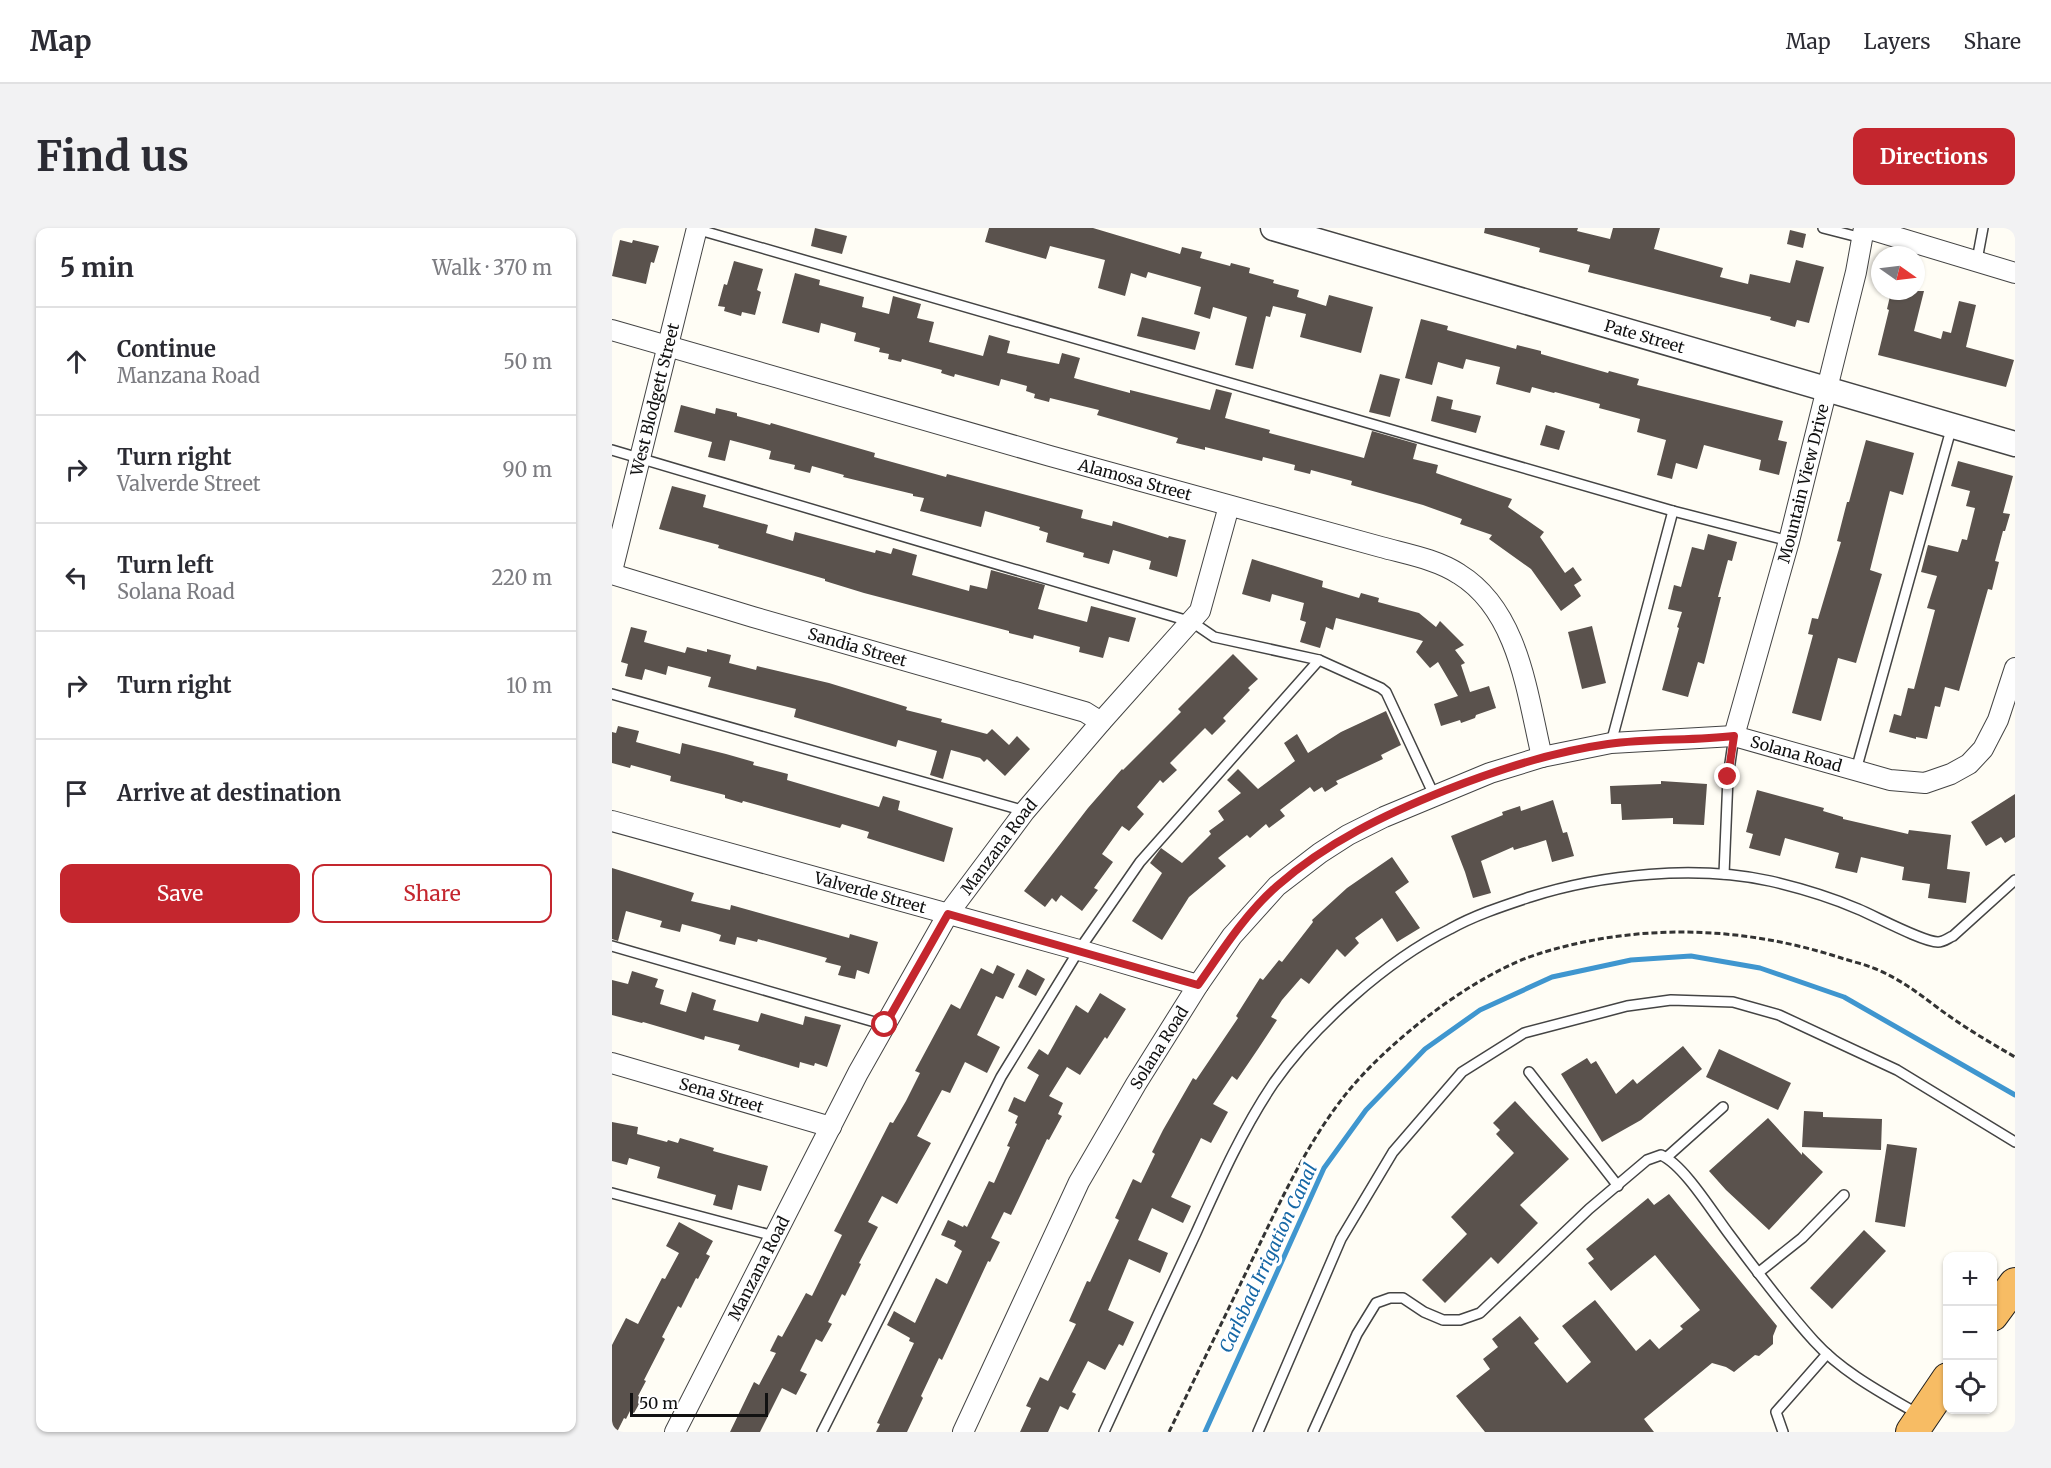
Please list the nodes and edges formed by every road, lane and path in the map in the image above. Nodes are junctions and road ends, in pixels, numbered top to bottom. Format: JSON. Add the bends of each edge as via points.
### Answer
{"nodes":[{"id":1,"x":696,"y":228,"type":"edge"},
{"id":2,"x":1273,"y":228,"type":"edge"},
{"id":3,"x":1823,"y":228,"type":"edge"},
{"id":4,"x":1983,"y":228,"type":"edge"},
{"id":5,"x":1864,"y":231,"type":"edge"},
{"id":6,"x":1977,"y":260,"type":"junction"},
{"id":7,"x":2015,"y":273,"type":"edge"},
{"id":8,"x":612,"y":330,"type":"edge"},
{"id":9,"x":668,"y":345,"type":"junction"},
{"id":10,"x":1828,"y":389,"type":"junction"},
{"id":11,"x":1952,"y":426,"type":"junction"},
{"id":12,"x":2015,"y":444,"type":"edge"},
{"id":13,"x":612,"y":450,"type":"edge"},
{"id":14,"x":640,"y":457,"type":"junction"},
{"id":15,"x":1229,"y":506,"type":"junction"},
{"id":16,"x":1672,"y":511,"type":"junction"},
{"id":17,"x":1789,"y":541,"type":"junction"},
{"id":18,"x":612,"y":573,"type":"edge"},
{"id":19,"x":1192,"y":622,"type":"junction"},
{"id":20,"x":1319,"y":660,"type":"junction"},
{"id":21,"x":2015,"y":668,"type":"edge"},
{"id":22,"x":612,"y":694,"type":"edge"},
{"id":23,"x":1101,"y":722,"type":"junction"},
{"id":24,"x":1734,"y":736,"type":"junction"},
{"id":25,"x":1611,"y":743,"type":"junction"},
{"id":26,"x":1542,"y":757,"type":"junction"},
{"id":27,"x":1856,"y":770,"type":"junction"},
{"id":28,"x":1434,"y":795,"type":"junction"},
{"id":29,"x":1025,"y":811,"type":"junction"},
{"id":30,"x":612,"y":821,"type":"edge"},
{"id":31,"x":1724,"y":874,"type":"junction"},
{"id":32,"x":2015,"y":880,"type":"edge"},
{"id":33,"x":948,"y":914,"type":"junction"},
{"id":34,"x":612,"y":946,"type":"edge"},
{"id":35,"x":1079,"y":950,"type":"junction"},
{"id":36,"x":1198,"y":985,"type":"junction"},
{"id":37,"x":885,"y":1025,"type":"junction"},
{"id":38,"x":612,"y":1063,"type":"edge"},
{"id":39,"x":1529,"y":1072,"type":"dead end"},
{"id":40,"x":1723,"y":1107,"type":"dead end"},
{"id":41,"x":831,"y":1127,"type":"junction"},
{"id":42,"x":2015,"y":1142,"type":"edge"},
{"id":43,"x":1667,"y":1157,"type":"junction"},
{"id":44,"x":1618,"y":1186,"type":"junction"},
{"id":45,"x":612,"y":1193,"type":"edge"},
{"id":46,"x":1844,"y":1195,"type":"dead end"},
{"id":47,"x":774,"y":1236,"type":"junction"},
{"id":48,"x":1758,"y":1273,"type":"junction"},
{"id":49,"x":2015,"y":1284,"type":"edge"},
{"id":50,"x":1997,"y":1309,"type":"edge"},
{"id":51,"x":1827,"y":1354,"type":"junction"},
{"id":52,"x":1943,"y":1385,"type":"edge"},
{"id":53,"x":1917,"y":1424,"type":"edge"},
{"id":54,"x":675,"y":1432,"type":"edge"},
{"id":55,"x":822,"y":1432,"type":"edge"},
{"id":56,"x":963,"y":1432,"type":"edge"},
{"id":57,"x":1104,"y":1432,"type":"edge"},
{"id":58,"x":1258,"y":1432,"type":"edge"},
{"id":59,"x":1313,"y":1432,"type":"edge"},
{"id":60,"x":1783,"y":1432,"type":"edge"}],
"edges":[{"from":1,"to":9,"type":"street","name":"West Blodgett Street"},
{"from":1,"to":16,"type":"lane"},
{"from":2,"to":10,"type":"street","name":"Pate Street"},
{"from":3,"to":5,"type":"lane"},
{"from":4,"to":6,"type":"lane"},
{"from":5,"to":6,"type":"street"},
{"from":5,"to":10,"type":"street","name":"Mountain View Drive"},
{"from":6,"to":7,"type":"street"},
{"from":8,"to":9,"type":"street","name":"Alamosa Street"},
{"from":9,"to":14,"type":"street","name":"West Blodgett Street"},
{"from":9,"to":15,"type":"street","name":"Alamosa Street"},
{"from":10,"to":11,"type":"street","name":"Pate Street"},
{"from":10,"to":17,"type":"street","name":"Mountain View Drive"},
{"from":11,"to":12,"type":"street","name":"Pate Street"},
{"from":11,"to":27,"type":"lane"},
{"from":13,"to":14,"type":"lane"},
{"from":14,"to":18,"type":"street","name":"West Blodgett Street"},
{"from":14,"to":19,"type":"lane"},
{"from":15,"to":19,"type":"street","name":"Manzana Road","via":[[1200,611]]},
{"from":15,"to":26,"type":"street","name":"Alamosa Street","via":[[1432,561],[1472,583],[1496,609],[1514,646]]},
{"from":16,"to":17,"type":"lane"},
{"from":16,"to":25,"type":"lane"},
{"from":17,"to":24,"type":"street","name":"Mountain View Drive"},
{"from":18,"to":23,"type":"street","name":"Sandia Street","via":[[1085,711]]},
{"from":19,"to":20,"type":"lane","via":[[1214,637]]},
{"from":19,"to":23,"type":"street","name":"Manzana Road"},
{"from":20,"to":28,"type":"lane","via":[[1386,692]]},
{"from":20,"to":35,"type":"lane","via":[[1147,854]]},
{"from":21,"to":27,"type":"street","name":"Solana Road","via":[[1998,720],[1983,749],[1969,764],[1925,783],[1890,780]]},
{"from":22,"to":29,"type":"lane"},
{"from":23,"to":29,"type":"street","name":"Manzana Road"},
{"from":24,"to":25,"type":"street","name":"Solana Road"},
{"from":24,"to":27,"type":"street","name":"Solana Road"},
{"from":24,"to":31,"type":"lane","via":[[1728,777]]},
{"from":25,"to":26,"type":"street","name":"Solana Road"},
{"from":26,"to":28,"type":"street","name":"Solana Road","via":[[1490,772]]},
{"from":28,"to":36,"type":"street","name":"Solana Road","via":[[1348,835],[1277,886],[1232,936]]},
{"from":29,"to":33,"type":"street","name":"Manzana Road"},
{"from":30,"to":33,"type":"street","name":"Valverde Street"},
{"from":31,"to":32,"type":"lane","via":[[1816,893],[1935,942],[1953,936]]},
{"from":31,"to":57,"type":"lane","via":[[1643,874],[1603,879],[1502,906],[1426,942],[1356,994],[1298,1053],[1259,1106],[1227,1165]]},
{"from":33,"to":35,"type":"street","name":"Valverde Street"},
{"from":33,"to":37,"type":"street","name":"Manzana Road"},
{"from":34,"to":37,"type":"lane"},
{"from":35,"to":36,"type":"street","name":"Valverde Street"},
{"from":35,"to":55,"type":"lane","via":[[1001,1077]]},
{"from":36,"to":56,"type":"street","name":"Solana Road","via":[[1078,1182]]},
{"from":37,"to":41,"type":"street","name":"Manzana Road"},
{"from":38,"to":41,"type":"street","name":"Sena Street"},
{"from":39,"to":44,"type":"lane"},
{"from":40,"to":43,"type":"lane"},
{"from":41,"to":47,"type":"street","name":"Manzana Road"},
{"from":42,"to":58,"type":"lane","via":[[1897,1070],[1779,1015],[1734,1002],[1671,1000],[1627,1006],[1524,1033],[1462,1072],[1393,1152],[1341,1239]]},
{"from":43,"to":44,"type":"lane","via":[[1655,1155]]},
{"from":43,"to":48,"type":"lane"},
{"from":44,"to":59,"type":"lane","via":[[1480,1313],[1460,1320],[1443,1320],[1403,1298],[1376,1303],[1357,1334]]},
{"from":45,"to":47,"type":"lane"},
{"from":46,"to":48,"type":"lane","via":[[1802,1238]]},
{"from":47,"to":54,"type":"street","name":"Manzana Road"},
{"from":48,"to":51,"type":"lane"},
{"from":49,"to":50,"type":"highway"},
{"from":51,"to":53,"type":"lane","via":[[1877,1389]]},
{"from":51,"to":60,"type":"lane","via":[[1776,1412]]},
{"from":52,"to":53,"type":"highway"}]}
